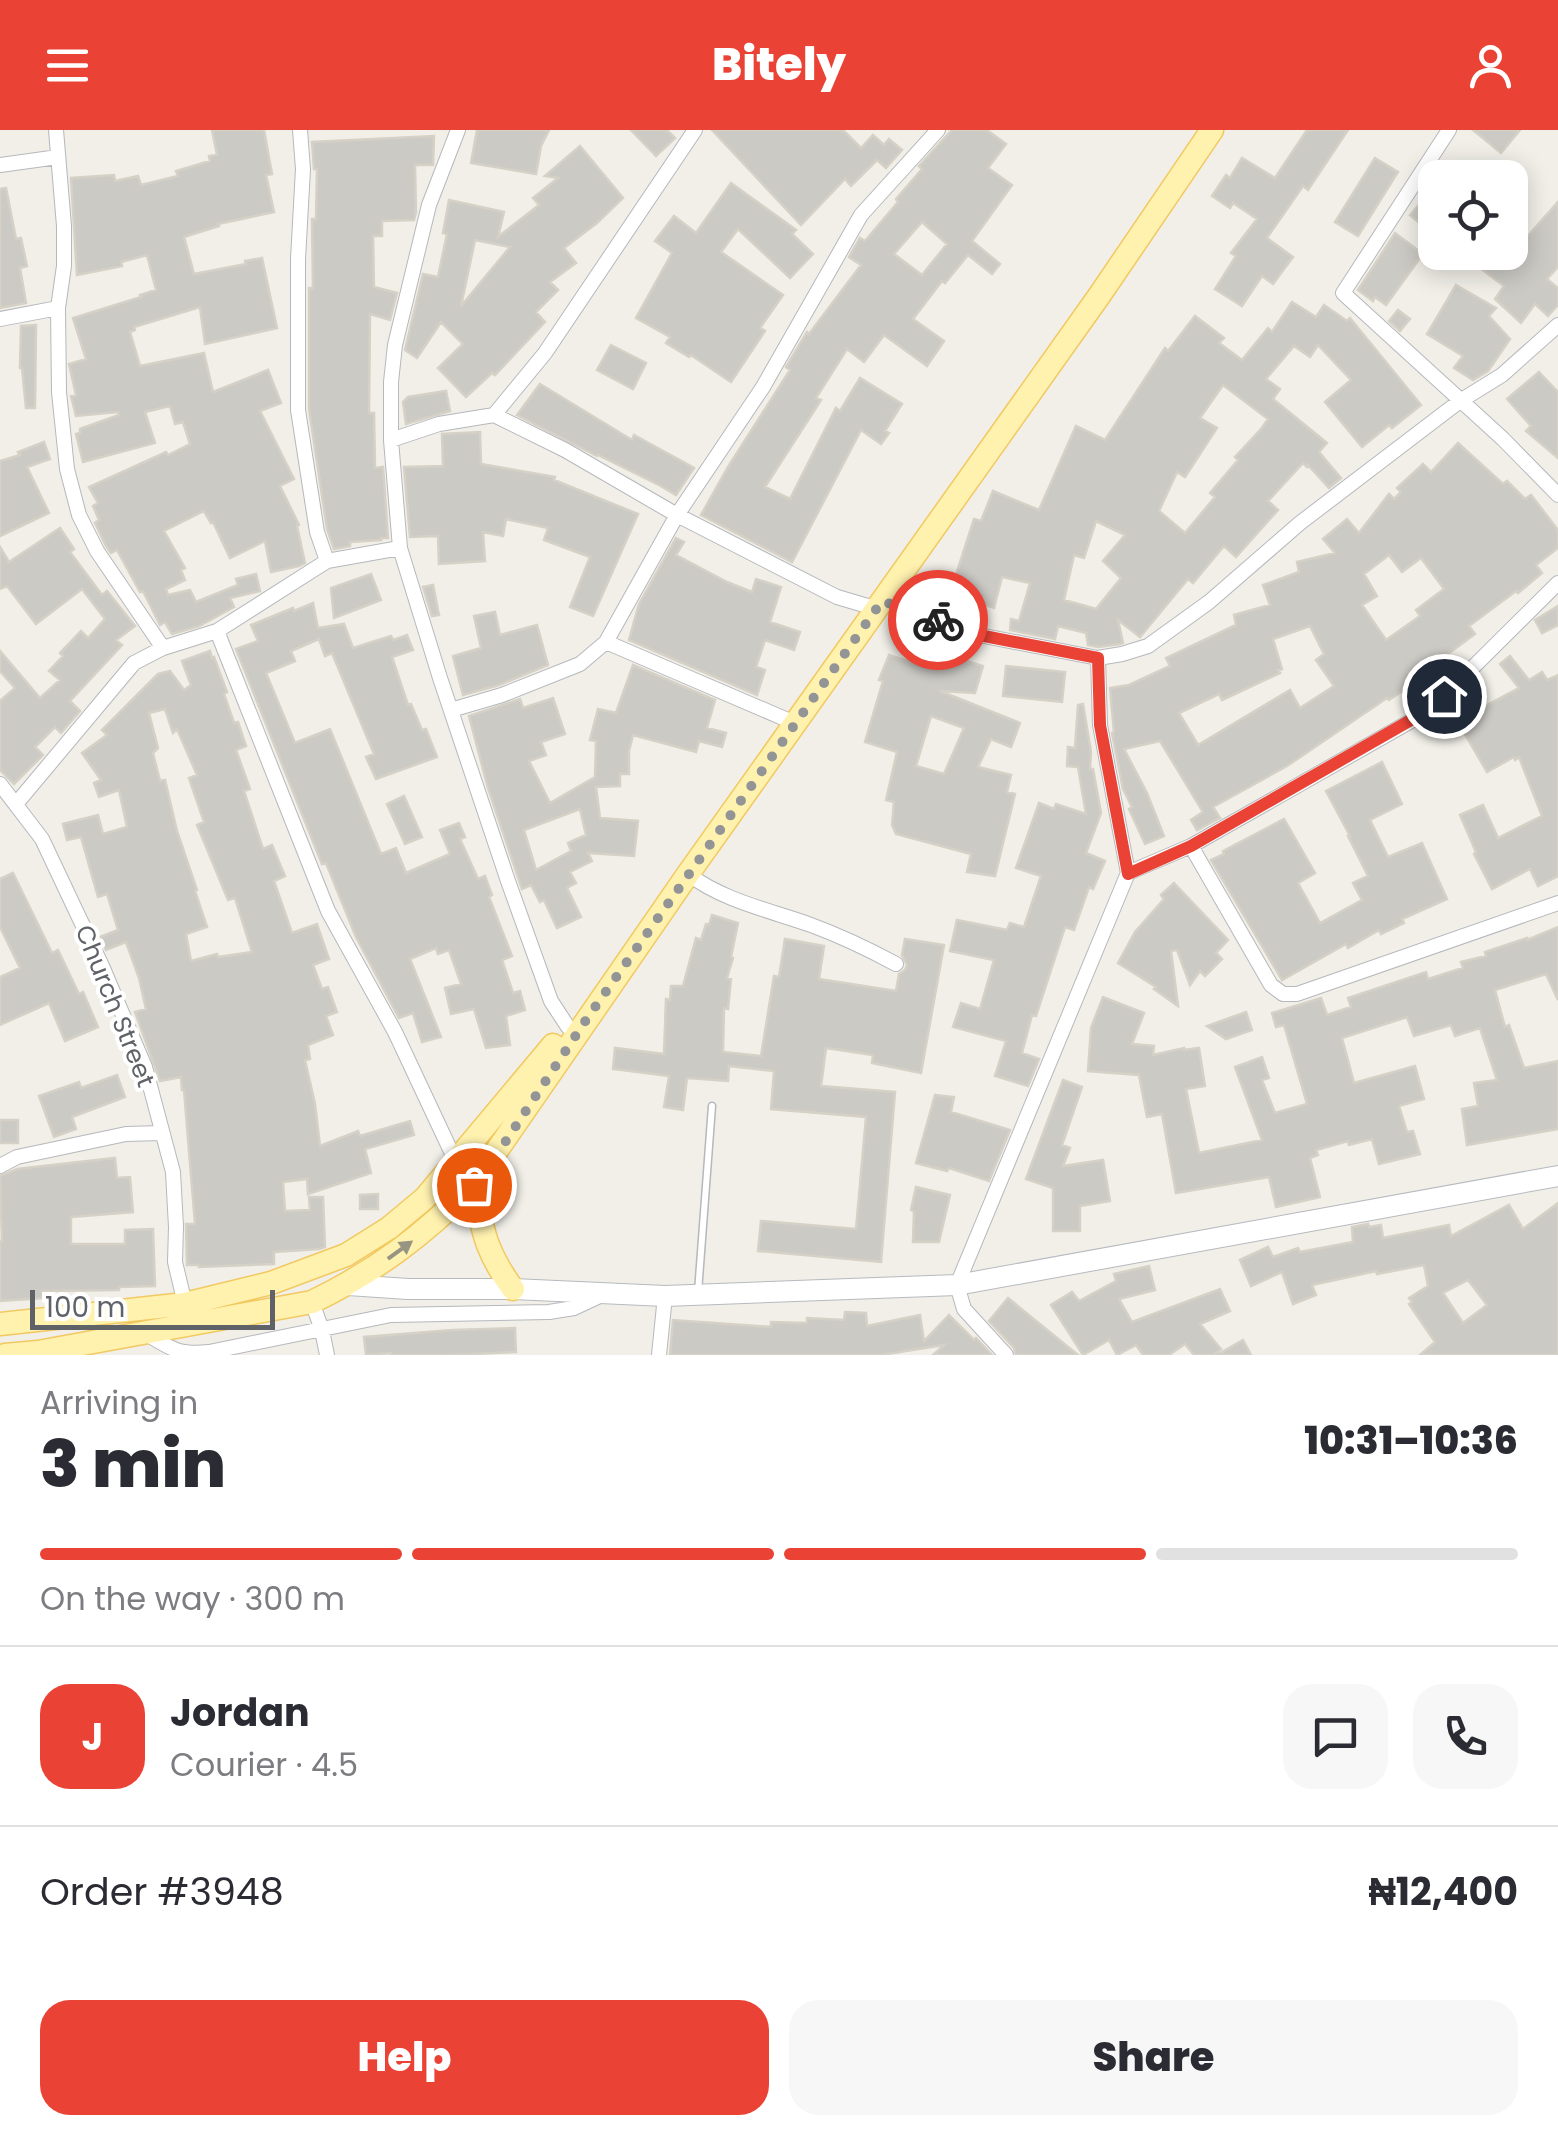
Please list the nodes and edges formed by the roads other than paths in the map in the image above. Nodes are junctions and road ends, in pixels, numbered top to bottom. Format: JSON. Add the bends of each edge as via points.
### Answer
{"nodes":[{"id":1,"x":56,"y":130,"type":"edge"},
{"id":2,"x":300,"y":130,"type":"edge"},
{"id":3,"x":458,"y":130,"type":"edge"},
{"id":4,"x":695,"y":130,"type":"edge"},
{"id":5,"x":938,"y":130,"type":"edge"},
{"id":6,"x":1202,"y":130,"type":"edge"},
{"id":7,"x":1212,"y":130,"type":"edge"},
{"id":8,"x":1449,"y":130,"type":"edge"},
{"id":9,"x":58,"y":157,"type":"junction"},
{"id":10,"x":0,"y":165,"type":"edge"},
{"id":11,"x":58,"y":308,"type":"junction"},
{"id":12,"x":0,"y":320,"type":"edge"},
{"id":13,"x":1558,"y":325,"type":"edge"},
{"id":14,"x":1041,"y":369,"type":"junction"},
{"id":15,"x":1460,"y":400,"type":"junction"},
{"id":16,"x":494,"y":416,"type":"junction"},
{"id":17,"x":392,"y":440,"type":"junction"},
{"id":18,"x":1558,"y":495,"type":"edge"},
{"id":19,"x":677,"y":515,"type":"junction"},
{"id":20,"x":400,"y":548,"type":"junction"},
{"id":21,"x":326,"y":561,"type":"junction"},
{"id":22,"x":1558,"y":583,"type":"edge"},
{"id":23,"x":876,"y":604,"type":"junction"},
{"id":24,"x":217,"y":631,"type":"junction"},
{"id":25,"x":606,"y":642,"type":"junction"},
{"id":26,"x":163,"y":648,"type":"junction"},
{"id":27,"x":1098,"y":658,"type":"junction"},
{"id":28,"x":451,"y":710,"type":"junction"},
{"id":29,"x":790,"y":721,"type":"junction"},
{"id":30,"x":0,"y":784,"type":"edge"},
{"id":31,"x":16,"y":804,"type":"junction"},
{"id":32,"x":1191,"y":846,"type":"junction"},
{"id":33,"x":688,"y":874,"type":"junction"},
{"id":34,"x":1128,"y":874,"type":"junction"},
{"id":35,"x":1558,"y":904,"type":"edge"},
{"id":36,"x":896,"y":964,"type":"dead end"},
{"id":37,"x":568,"y":1027,"type":"junction"},
{"id":38,"x":712,"y":1106,"type":"dead end"},
{"id":39,"x":161,"y":1133,"type":"junction"},
{"id":40,"x":456,"y":1162,"type":"junction"},
{"id":41,"x":0,"y":1166,"type":"edge"},
{"id":42,"x":1558,"y":1176,"type":"edge"},
{"id":43,"x":474,"y":1185,"type":"junction"},
{"id":44,"x":348,"y":1285,"type":"junction"},
{"id":45,"x":957,"y":1285,"type":"junction"},
{"id":46,"x":513,"y":1290,"type":"junction"},
{"id":47,"x":698,"y":1293,"type":"junction"},
{"id":48,"x":603,"y":1294,"type":"junction"},
{"id":49,"x":664,"y":1296,"type":"junction"},
{"id":50,"x":312,"y":1302,"type":"junction"},
{"id":51,"x":185,"y":1304,"type":"junction"},
{"id":52,"x":39,"y":1320,"type":"junction"},
{"id":53,"x":0,"y":1324,"type":"edge"},
{"id":54,"x":322,"y":1330,"type":"junction"},
{"id":55,"x":145,"y":1333,"type":"junction"},
{"id":56,"x":38,"y":1352,"type":"junction"},
{"id":57,"x":4,"y":1355,"type":"edge"},
{"id":58,"x":327,"y":1355,"type":"edge"},
{"id":59,"x":660,"y":1355,"type":"edge"},
{"id":60,"x":1006,"y":1355,"type":"edge"}],
"edges":[{"from":1,"to":9,"type":"street"},
{"from":2,"to":21,"type":"street","via":[[298,410]]},
{"from":3,"to":17,"type":"street","via":[[429,205],[395,345]]},
{"from":4,"to":16,"type":"street"},
{"from":5,"to":19,"type":"street","via":[[862,215],[763,387]]},
{"from":6,"to":14,"type":"main road"},
{"from":7,"to":14,"type":"main road","via":[[1100,296]]},
{"from":8,"to":15,"type":"street","via":[[1343,293]]},
{"from":9,"to":10,"type":"street"},
{"from":9,"to":11,"type":"street","via":[[64,226]]},
{"from":11,"to":12,"type":"street"},
{"from":11,"to":26,"type":"street","via":[[59,392],[79,515]]},
{"from":13,"to":15,"type":"street","via":[[1502,375]]},
{"from":14,"to":23,"type":"main road"},
{"from":15,"to":18,"type":"street"},
{"from":15,"to":27,"type":"street","via":[[1148,646]]},
{"from":16,"to":17,"type":"street"},
{"from":16,"to":19,"type":"street"},
{"from":17,"to":20,"type":"street"},
{"from":19,"to":23,"type":"street","via":[[837,597]]},
{"from":19,"to":25,"type":"street"},
{"from":20,"to":21,"type":"street"},
{"from":20,"to":28,"type":"street"},
{"from":21,"to":24,"type":"street"},
{"from":22,"to":32,"type":"street","via":[[1411,720]]},
{"from":23,"to":27,"type":"street","via":[[984,636]]},
{"from":23,"to":29,"type":"main road"},
{"from":23,"to":33,"type":"main road"},
{"from":24,"to":26,"type":"street"},
{"from":24,"to":40,"type":"street","via":[[328,911]]},
{"from":25,"to":28,"type":"street","via":[[580,664]]},
{"from":25,"to":29,"type":"street"},
{"from":26,"to":31,"type":"street","via":[[134,663]]},
{"from":27,"to":34,"type":"street","via":[[1100,725]]},
{"from":28,"to":37,"type":"street","via":[[551,1001]]},
{"from":29,"to":37,"type":"main road"},
{"from":30,"to":31,"type":"street","name":"Church Street"},
{"from":31,"to":39,"type":"street","name":"Church Street","via":[[42,839],[102,966],[145,1067]]},
{"from":32,"to":34,"type":"street"},
{"from":32,"to":35,"type":"street","via":[[1270,986],[1282,994]]},
{"from":33,"to":36,"type":"street"},
{"from":33,"to":43,"type":"main road"},
{"from":34,"to":45,"type":"street"},
{"from":37,"to":40,"type":"main road"},
{"from":38,"to":47,"type":"lane"},
{"from":39,"to":41,"type":"street","via":[[17,1156]]},
{"from":39,"to":51,"type":"street","name":"Church Street","via":[[173,1172],[174,1262]]},
{"from":40,"to":51,"type":"main road","via":[[425,1198],[346,1255],[271,1284]]},
{"from":42,"to":45,"type":"main road"},
{"from":44,"to":43,"type":"main road","one_way":true,"via":[[422,1235]]},
{"from":43,"to":46,"type":"main road","via":[[485,1242]]},
{"from":44,"to":46,"type":"main road"},
{"from":44,"to":50,"type":"main road"},
{"from":45,"to":47,"type":"main road"},
{"from":45,"to":60,"type":"street","via":[[964,1309]]},
{"from":46,"to":48,"type":"main road"},
{"from":47,"to":49,"type":"main road"},
{"from":48,"to":49,"type":"main road"},
{"from":48,"to":54,"type":"street","via":[[549,1312],[391,1315]]},
{"from":49,"to":59,"type":"street"},
{"from":50,"to":54,"type":"street"},
{"from":50,"to":55,"type":"main road"},
{"from":51,"to":52,"type":"main road"},
{"from":52,"to":53,"type":"main road"},
{"from":52,"to":56,"type":"main road"},
{"from":54,"to":55,"type":"street","via":[[190,1354]]},
{"from":54,"to":58,"type":"street"},
{"from":55,"to":56,"type":"main road"},
{"from":56,"to":57,"type":"main road"}]}
